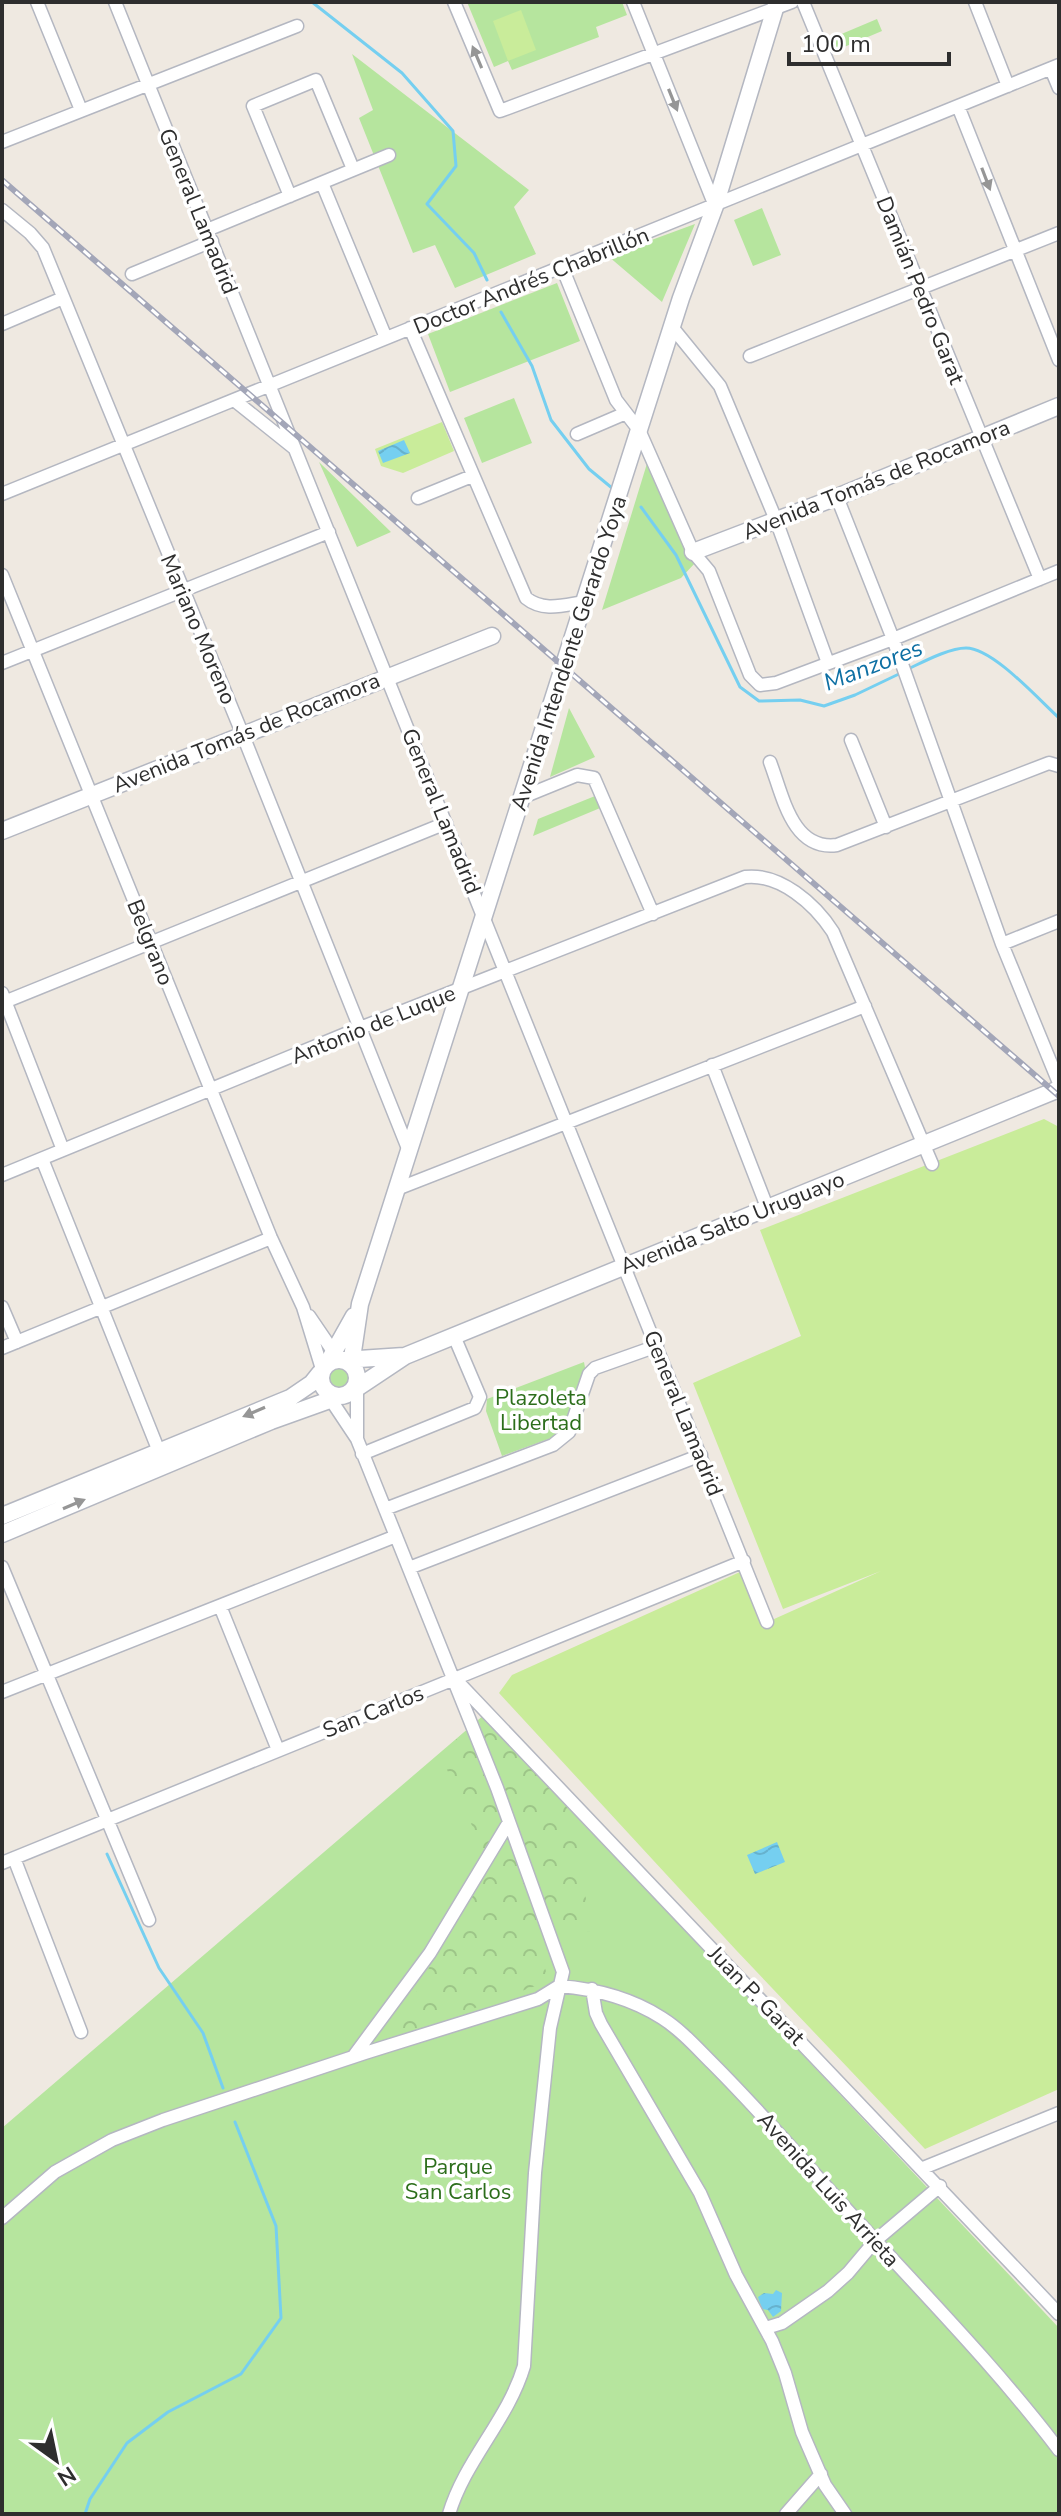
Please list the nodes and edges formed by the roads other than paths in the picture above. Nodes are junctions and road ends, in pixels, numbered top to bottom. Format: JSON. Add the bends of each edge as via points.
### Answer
{"nodes":[{"id":1,"x":37,"y":2,"type":"edge"},
{"id":2,"x":115,"y":2,"type":"edge"},
{"id":3,"x":454,"y":2,"type":"edge"},
{"id":4,"x":633,"y":2,"type":"edge"},
{"id":5,"x":792,"y":2,"type":"edge"},
{"id":6,"x":803,"y":2,"type":"edge"},
{"id":7,"x":975,"y":2,"type":"edge"},
{"id":8,"x":776,"y":5,"type":"edge"},
{"id":9,"x":297,"y":26,"type":"dead end"},
{"id":10,"x":654,"y":54,"type":"junction"},
{"id":11,"x":1055,"y":67,"type":"edge"},
{"id":12,"x":149,"y":85,"type":"junction"},
{"id":13,"x":1008,"y":86,"type":"junction"},
{"id":14,"x":1059,"y":88,"type":"edge"},
{"id":15,"x":958,"y":106,"type":"junction"},
{"id":16,"x":81,"y":110,"type":"junction"},
{"id":17,"x":3,"y":140,"type":"edge"},
{"id":18,"x":862,"y":145,"type":"junction"},
{"id":19,"x":389,"y":155,"type":"dead end"},
{"id":20,"x":353,"y":169,"type":"junction"},
{"id":21,"x":322,"y":183,"type":"junction"},
{"id":22,"x":290,"y":196,"type":"junction"},
{"id":23,"x":715,"y":206,"type":"junction"},
{"id":24,"x":2,"y":210,"type":"edge"},
{"id":25,"x":1059,"y":233,"type":"edge"},
{"id":26,"x":209,"y":236,"type":"junction"},
{"id":27,"x":1015,"y":251,"type":"junction"},
{"id":28,"x":562,"y":267,"type":"junction"},
{"id":29,"x":132,"y":274,"type":"dead end"},
{"id":30,"x":920,"y":288,"type":"junction"},
{"id":31,"x":63,"y":298,"type":"junction"},
{"id":32,"x":2,"y":324,"type":"edge"},
{"id":33,"x":672,"y":327,"type":"junction"},
{"id":34,"x":410,"y":328,"type":"junction"},
{"id":35,"x":386,"y":338,"type":"junction"},
{"id":36,"x":750,"y":356,"type":"dead end"},
{"id":37,"x":1059,"y":360,"type":"edge"},
{"id":38,"x":270,"y":385,"type":"junction"},
{"id":39,"x":234,"y":400,"type":"junction"},
{"id":40,"x":1059,"y":406,"type":"edge"},
{"id":41,"x":626,"y":413,"type":"junction"},
{"id":42,"x":639,"y":430,"type":"junction"},
{"id":43,"x":577,"y":434,"type":"dead end"},
{"id":44,"x":981,"y":437,"type":"junction"},
{"id":45,"x":122,"y":445,"type":"junction"},
{"id":46,"x":295,"y":449,"type":"junction"},
{"id":47,"x":472,"y":476,"type":"junction"},
{"id":48,"x":2,"y":494,"type":"edge"},
{"id":49,"x":837,"y":497,"type":"junction"},
{"id":50,"x":418,"y":498,"type":"dead end"},
{"id":51,"x":776,"y":520,"type":"junction"},
{"id":52,"x":329,"y":532,"type":"junction"},
{"id":53,"x":693,"y":552,"type":"junction"},
{"id":54,"x":1059,"y":571,"type":"edge"},
{"id":55,"x":2,"y":575,"type":"edge"},
{"id":56,"x":1040,"y":579,"type":"junction"},
{"id":57,"x":183,"y":591,"type":"junction"},
{"id":58,"x":584,"y":602,"type":"junction"},
{"id":59,"x":492,"y":636,"type":"dead end"},
{"id":60,"x":893,"y":639,"type":"junction"},
{"id":61,"x":33,"y":650,"type":"junction"},
{"id":62,"x":2,"y":663,"type":"edge"},
{"id":63,"x":828,"y":663,"type":"junction"},
{"id":64,"x":387,"y":676,"type":"junction"},
{"id":65,"x":242,"y":733,"type":"junction"},
{"id":66,"x":851,"y":740,"type":"dead end"},
{"id":67,"x":770,"y":762,"type":"dead end"},
{"id":68,"x":1054,"y":764,"type":"edge"},
{"id":69,"x":91,"y":794,"type":"junction"},
{"id":70,"x":523,"y":797,"type":"junction"},
{"id":71,"x":952,"y":803,"type":"junction"},
{"id":72,"x":446,"y":823,"type":"junction"},
{"id":73,"x":886,"y":827,"type":"junction"},
{"id":74,"x":2,"y":831,"type":"edge"},
{"id":75,"x":302,"y":881,"type":"junction"},
{"id":76,"x":653,"y":914,"type":"junction"},
{"id":77,"x":485,"y":916,"type":"junction"},
{"id":78,"x":1059,"y":921,"type":"edge"},
{"id":79,"x":151,"y":942,"type":"junction"},
{"id":80,"x":1002,"y":944,"type":"junction"},
{"id":81,"x":506,"y":970,"type":"junction"},
{"id":82,"x":461,"y":989,"type":"junction"},
{"id":83,"x":3,"y":999,"type":"edge"},
{"id":84,"x":865,"y":1006,"type":"junction"},
{"id":85,"x":360,"y":1028,"type":"junction"},
{"id":86,"x":712,"y":1065,"type":"junction"},
{"id":87,"x":1059,"y":1086,"type":"edge"},
{"id":88,"x":211,"y":1090,"type":"junction"},
{"id":89,"x":566,"y":1121,"type":"junction"},
{"id":90,"x":924,"y":1144,"type":"junction"},
{"id":91,"x":63,"y":1150,"type":"junction"},
{"id":92,"x":409,"y":1151,"type":"junction"},
{"id":93,"x":42,"y":1159,"type":"junction"},
{"id":94,"x":932,"y":1164,"type":"dead end"},
{"id":95,"x":2,"y":1175,"type":"edge"},
{"id":96,"x":397,"y":1189,"type":"junction"},
{"id":97,"x":767,"y":1207,"type":"junction"},
{"id":98,"x":271,"y":1238,"type":"junction"},
{"id":99,"x":624,"y":1265,"type":"junction"},
{"id":100,"x":2,"y":1307,"type":"edge"},
{"id":101,"x":101,"y":1307,"type":"junction"},
{"id":102,"x":303,"y":1307,"type":"junction"},
{"id":103,"x":454,"y":1336,"type":"junction"},
{"id":104,"x":17,"y":1342,"type":"junction"},
{"id":105,"x":657,"y":1346,"type":"junction"},
{"id":106,"x":2,"y":1348,"type":"edge"},
{"id":107,"x":405,"y":1356,"type":"junction"},
{"id":108,"x":339,"y":1375,"type":"junction"},
{"id":109,"x":357,"y":1439,"type":"junction"},
{"id":110,"x":362,"y":1454,"type":"junction"},
{"id":111,"x":701,"y":1455,"type":"junction"},
{"id":112,"x":162,"y":1459,"type":"junction"},
{"id":113,"x":385,"y":1509,"type":"junction"},
{"id":114,"x":2,"y":1516,"type":"edge"},
{"id":115,"x":2,"y":1534,"type":"edge"},
{"id":116,"x":396,"y":1536,"type":"junction"},
{"id":117,"x":744,"y":1561,"type":"junction"},
{"id":118,"x":2,"y":1567,"type":"edge"},
{"id":119,"x":409,"y":1568,"type":"junction"},
{"id":120,"x":220,"y":1606,"type":"junction"},
{"id":121,"x":767,"y":1622,"type":"dead end"},
{"id":122,"x":45,"y":1674,"type":"junction"},
{"id":123,"x":454,"y":1678,"type":"junction"},
{"id":124,"x":2,"y":1692,"type":"edge"},
{"id":125,"x":278,"y":1750,"type":"junction"},
{"id":126,"x":107,"y":1819,"type":"junction"},
{"id":127,"x":509,"y":1822,"type":"junction"},
{"id":128,"x":8,"y":1861,"type":"edge"},
{"id":129,"x":149,"y":1920,"type":"dead end"},
{"id":130,"x":559,"y":1986,"type":"junction"},
{"id":131,"x":592,"y":1989,"type":"junction"},
{"id":132,"x":81,"y":2032,"type":"dead end"},
{"id":133,"x":353,"y":2057,"type":"junction"},
{"id":134,"x":1059,"y":2113,"type":"edge"},
{"id":135,"x":923,"y":2168,"type":"junction"},
{"id":136,"x":940,"y":2186,"type":"junction"},
{"id":137,"x":2,"y":2218,"type":"edge"},
{"id":138,"x":875,"y":2241,"type":"junction"},
{"id":139,"x":1059,"y":2314,"type":"edge"},
{"id":140,"x":766,"y":2328,"type":"junction"},
{"id":141,"x":1059,"y":2450,"type":"edge"},
{"id":142,"x":821,"y":2474,"type":"junction"},
{"id":143,"x":449,"y":2513,"type":"edge"},
{"id":144,"x":786,"y":2514,"type":"edge"},
{"id":145,"x":845,"y":2514,"type":"edge"}],
"edges":[{"from":1,"to":16,"type":"street"},
{"from":2,"to":12,"type":"street","name":"General Lamadrid"},
{"from":10,"to":3,"type":"street","one_way":true,"via":[[500,111]]},
{"from":4,"to":10,"type":"street"},
{"from":5,"to":8,"type":"street"},
{"from":6,"to":18,"type":"street","name":"Damián Pedro Garat"},
{"from":7,"to":13,"type":"street"},
{"from":8,"to":10,"type":"street"},
{"from":8,"to":23,"type":"main road","name":"Avenida Intendente Gerardo Yoya"},
{"from":9,"to":12,"type":"street"},
{"from":10,"to":23,"type":"street","one_way":true},
{"from":11,"to":13,"type":"street","name":"Doctor Andrés Chabrillón"},
{"from":11,"to":14,"type":"street"},
{"from":12,"to":16,"type":"street"},
{"from":12,"to":26,"type":"street","name":"General Lamadrid"},
{"from":13,"to":15,"type":"street","name":"Doctor Andrés Chabrillón"},
{"from":15,"to":18,"type":"street","name":"Doctor Andrés Chabrillón"},
{"from":15,"to":27,"type":"street","one_way":true},
{"from":16,"to":17,"type":"street"},
{"from":18,"to":23,"type":"street","name":"Doctor Andrés Chabrillón"},
{"from":18,"to":30,"type":"street","name":"Damián Pedro Garat"},
{"from":19,"to":20,"type":"street"},
{"from":20,"to":21,"type":"street"},
{"from":20,"to":22,"type":"street","via":[[316,80],[253,106]]},
{"from":21,"to":22,"type":"street"},
{"from":21,"to":35,"type":"street"},
{"from":22,"to":26,"type":"street"},
{"from":23,"to":28,"type":"street","name":"Doctor Andrés Chabrillón"},
{"from":23,"to":33,"type":"main road","name":"Avenida Intendente Gerardo Yoya"},
{"from":24,"to":31,"type":"street","name":"Mariano Moreno","via":[[43,248]]},
{"from":25,"to":27,"type":"street"},
{"from":26,"to":29,"type":"street"},
{"from":26,"to":38,"type":"street","name":"General Lamadrid"},
{"from":27,"to":30,"type":"street"},
{"from":27,"to":37,"type":"street"},
{"from":28,"to":34,"type":"street","name":"Doctor Andrés Chabrillón"},
{"from":28,"to":41,"type":"street"},
{"from":30,"to":36,"type":"street"},
{"from":30,"to":44,"type":"street","name":"Damián Pedro Garat"},
{"from":31,"to":32,"type":"street"},
{"from":31,"to":45,"type":"street","name":"Mariano Moreno"},
{"from":33,"to":42,"type":"main road","name":"Avenida Intendente Gerardo Yoya"},
{"from":33,"to":51,"type":"street","via":[[720,386]]},
{"from":34,"to":35,"type":"street","name":"Doctor Andrés Chabrillón"},
{"from":34,"to":47,"type":"street"},
{"from":35,"to":38,"type":"street","name":"Doctor Andrés Chabrillón"},
{"from":38,"to":39,"type":"street","name":"Doctor Andrés Chabrillón"},
{"from":38,"to":46,"type":"street","name":"General Lamadrid"},
{"from":39,"to":45,"type":"street","name":"Doctor Andrés Chabrillón"},
{"from":39,"to":46,"type":"street"},
{"from":40,"to":44,"type":"main road","name":"Avenida Tomás de Rocamora"},
{"from":41,"to":42,"type":"street"},
{"from":41,"to":43,"type":"street"},
{"from":42,"to":53,"type":"street"},
{"from":42,"to":58,"type":"main road","name":"Avenida Intendente Gerardo Yoya"},
{"from":44,"to":49,"type":"main road","name":"Avenida Tomás de Rocamora"},
{"from":44,"to":56,"type":"street","name":"Damián Pedro Garat"},
{"from":45,"to":48,"type":"street","name":"Doctor Andrés Chabrillón"},
{"from":45,"to":57,"type":"street","name":"Mariano Moreno"},
{"from":46,"to":52,"type":"street","name":"General Lamadrid"},
{"from":47,"to":50,"type":"street"},
{"from":47,"to":58,"type":"street","via":[[526,598],[547,608]]},
{"from":49,"to":51,"type":"main road","name":"Avenida Tomás de Rocamora"},
{"from":49,"to":60,"type":"street"},
{"from":51,"to":53,"type":"main road","name":"Avenida Tomás de Rocamora"},
{"from":51,"to":63,"type":"street"},
{"from":52,"to":57,"type":"street"},
{"from":52,"to":64,"type":"street","name":"General Lamadrid"},
{"from":53,"to":63,"type":"street","via":[[709,571],[750,675],[760,685]]},
{"from":54,"to":56,"type":"street"},
{"from":55,"to":61,"type":"street","name":"Belgrano"},
{"from":56,"to":60,"type":"street"},
{"from":57,"to":61,"type":"street"},
{"from":57,"to":65,"type":"street","name":"Mariano Moreno"},
{"from":58,"to":70,"type":"main road","name":"Avenida Intendente Gerardo Yoya"},
{"from":59,"to":64,"type":"main road","name":"Avenida Tomás de Rocamora"},
{"from":60,"to":63,"type":"street"},
{"from":60,"to":71,"type":"street"},
{"from":61,"to":62,"type":"street"},
{"from":61,"to":69,"type":"street","name":"Belgrano"},
{"from":64,"to":65,"type":"main road","name":"Avenida Tomás de Rocamora"},
{"from":64,"to":72,"type":"street","name":"General Lamadrid"},
{"from":65,"to":69,"type":"main road","name":"Avenida Tomás de Rocamora"},
{"from":65,"to":75,"type":"street","name":"Mariano Moreno"},
{"from":66,"to":73,"type":"street"},
{"from":67,"to":73,"type":"street","via":[[798,830],[812,843],[837,845]]},
{"from":68,"to":71,"type":"street"},
{"from":69,"to":74,"type":"main road","name":"Avenida Tomás de Rocamora"},
{"from":69,"to":79,"type":"street","name":"Belgrano"},
{"from":70,"to":76,"type":"street","via":[[577,775],[594,778]]},
{"from":70,"to":77,"type":"main road","name":"Avenida Intendente Gerardo Yoya"},
{"from":71,"to":73,"type":"street"},
{"from":71,"to":80,"type":"street"},
{"from":72,"to":75,"type":"street"},
{"from":72,"to":77,"type":"street","name":"General Lamadrid"},
{"from":75,"to":79,"type":"street"},
{"from":75,"to":85,"type":"street","name":"Mariano Moreno"},
{"from":76,"to":81,"type":"street","name":"Antonio de Luque"},
{"from":76,"to":84,"type":"street","name":"Antonio de Luque","via":[[745,877],[783,884],[824,917]]},
{"from":77,"to":81,"type":"street","name":"General Lamadrid"},
{"from":77,"to":82,"type":"main road","name":"Avenida Intendente Gerardo Yoya"},
{"from":78,"to":80,"type":"street"},
{"from":79,"to":83,"type":"street"},
{"from":79,"to":88,"type":"street","name":"Belgrano"},
{"from":80,"to":87,"type":"street"},
{"from":81,"to":82,"type":"street","name":"Antonio de Luque"},
{"from":81,"to":89,"type":"street","name":"General Lamadrid"},
{"from":82,"to":85,"type":"street","name":"Antonio de Luque"},
{"from":82,"to":92,"type":"main road","name":"Avenida Intendente Gerardo Yoya"},
{"from":83,"to":91,"type":"street"},
{"from":84,"to":86,"type":"street"},
{"from":84,"to":90,"type":"street"},
{"from":85,"to":88,"type":"street","name":"Antonio de Luque"},
{"from":85,"to":92,"type":"street","name":"Mariano Moreno"},
{"from":86,"to":89,"type":"street"},
{"from":86,"to":97,"type":"street"},
{"from":87,"to":90,"type":"main road","name":"Avenida Salto Uruguayo"},
{"from":88,"to":91,"type":"street","name":"Antonio de Luque"},
{"from":88,"to":98,"type":"street","name":"Belgrano"},
{"from":89,"to":96,"type":"street"},
{"from":89,"to":99,"type":"street","name":"General Lamadrid"},
{"from":90,"to":94,"type":"street"},
{"from":90,"to":97,"type":"main road","name":"Avenida Salto Uruguayo"},
{"from":91,"to":93,"type":"street","name":"Antonio de Luque"},
{"from":92,"to":96,"type":"main road","name":"Avenida Intendente Gerardo Yoya"},
{"from":93,"to":95,"type":"street","name":"Antonio de Luque"},
{"from":93,"to":101,"type":"street"},
{"from":96,"to":108,"type":"main road","name":"Avenida Intendente Gerardo Yoya"},
{"from":97,"to":99,"type":"main road","name":"Avenida Salto Uruguayo"},
{"from":98,"to":101,"type":"street"},
{"from":98,"to":102,"type":"street","name":"Belgrano"},
{"from":99,"to":103,"type":"main road","name":"Avenida Salto Uruguayo"},
{"from":99,"to":105,"type":"street","name":"General Lamadrid"},
{"from":100,"to":104,"type":"street"},
{"from":101,"to":104,"type":"street"},
{"from":101,"to":112,"type":"street"},
{"from":102,"to":108,"type":"street","name":"Belgrano"},
{"from":102,"to":108,"type":"street","name":"Belgrano"},
{"from":103,"to":107,"type":"main road","name":"Avenida Salto Uruguayo"},
{"from":103,"to":110,"type":"street","via":[[480,1397],[475,1408]]},
{"from":104,"to":106,"type":"street"},
{"from":105,"to":111,"type":"street","name":"General Lamadrid"},
{"from":105,"to":113,"type":"street","via":[[595,1368],[569,1432],[553,1445]]},
{"from":107,"to":108,"type":"main road","name":"Avenida Salto Uruguayo"},
{"from":107,"to":108,"type":"main road","name":"Avenida Salto Uruguayo"},
{"from":108,"to":109,"type":"street","name":"Belgrano"},
{"from":108,"to":109,"type":"street","name":"Belgrano"},
{"from":108,"to":112,"type":"main road","name":"Avenida Salto Uruguayo"},
{"from":108,"to":112,"type":"main road","name":"Avenida Salto Uruguayo","one_way":true,"via":[[312,1383]]},
{"from":109,"to":110,"type":"street","name":"Belgrano"},
{"from":110,"to":113,"type":"street","name":"Belgrano"},
{"from":111,"to":117,"type":"street","name":"General Lamadrid"},
{"from":111,"to":119,"type":"street"},
{"from":112,"to":114,"type":"main road","name":"Avenida Salto Uruguayo"},
{"from":115,"to":112,"type":"main road","name":"Avenida Salto Uruguayo","one_way":true},
{"from":113,"to":116,"type":"street","name":"Belgrano"},
{"from":116,"to":119,"type":"street","name":"Belgrano"},
{"from":116,"to":120,"type":"street"},
{"from":117,"to":121,"type":"street","name":"General Lamadrid"},
{"from":117,"to":123,"type":"street","name":"San Carlos"},
{"from":118,"to":122,"type":"street"},
{"from":119,"to":123,"type":"street","name":"Belgrano"},
{"from":120,"to":122,"type":"street"},
{"from":120,"to":125,"type":"street"},
{"from":122,"to":124,"type":"street"},
{"from":122,"to":126,"type":"street"},
{"from":123,"to":125,"type":"street","name":"San Carlos"},
{"from":123,"to":127,"type":"street","name":"Belgrano"},
{"from":123,"to":135,"type":"street","name":"Juan P. Garat"},
{"from":125,"to":126,"type":"street","name":"San Carlos"},
{"from":126,"to":128,"type":"street","name":"San Carlos"},
{"from":126,"to":129,"type":"street"},
{"from":127,"to":130,"type":"street","name":"Belgrano","via":[[563,1972]]},
{"from":127,"to":133,"type":"street","via":[[430,1953]]},
{"from":128,"to":132,"type":"street"},
{"from":130,"to":131,"type":"street","name":"Avenida Luis Arrieta"},
{"from":130,"to":133,"type":"street","via":[[538,1999]]},
{"from":130,"to":143,"type":"street","name":"Belgrano","via":[[535,2173],[524,2366],[517,2389],[470,2465]]},
{"from":131,"to":138,"type":"street","name":"Avenida Luis Arrieta","via":[[661,2017],[680,2031]]},
{"from":131,"to":140,"type":"street","via":[[601,2024],[700,2193]]},
{"from":133,"to":137,"type":"street","via":[[112,2140],[55,2172]]},
{"from":134,"to":135,"type":"street"},
{"from":135,"to":136,"type":"street","name":"Juan P. Garat"},
{"from":136,"to":138,"type":"street"},
{"from":136,"to":139,"type":"street","name":"Juan P. Garat"},
{"from":138,"to":140,"type":"street","via":[[828,2291]]},
{"from":138,"to":141,"type":"street","name":"Avenida Luis Arrieta"},
{"from":140,"to":142,"type":"street"},
{"from":142,"to":144,"type":"street"},
{"from":142,"to":145,"type":"street"}]}
